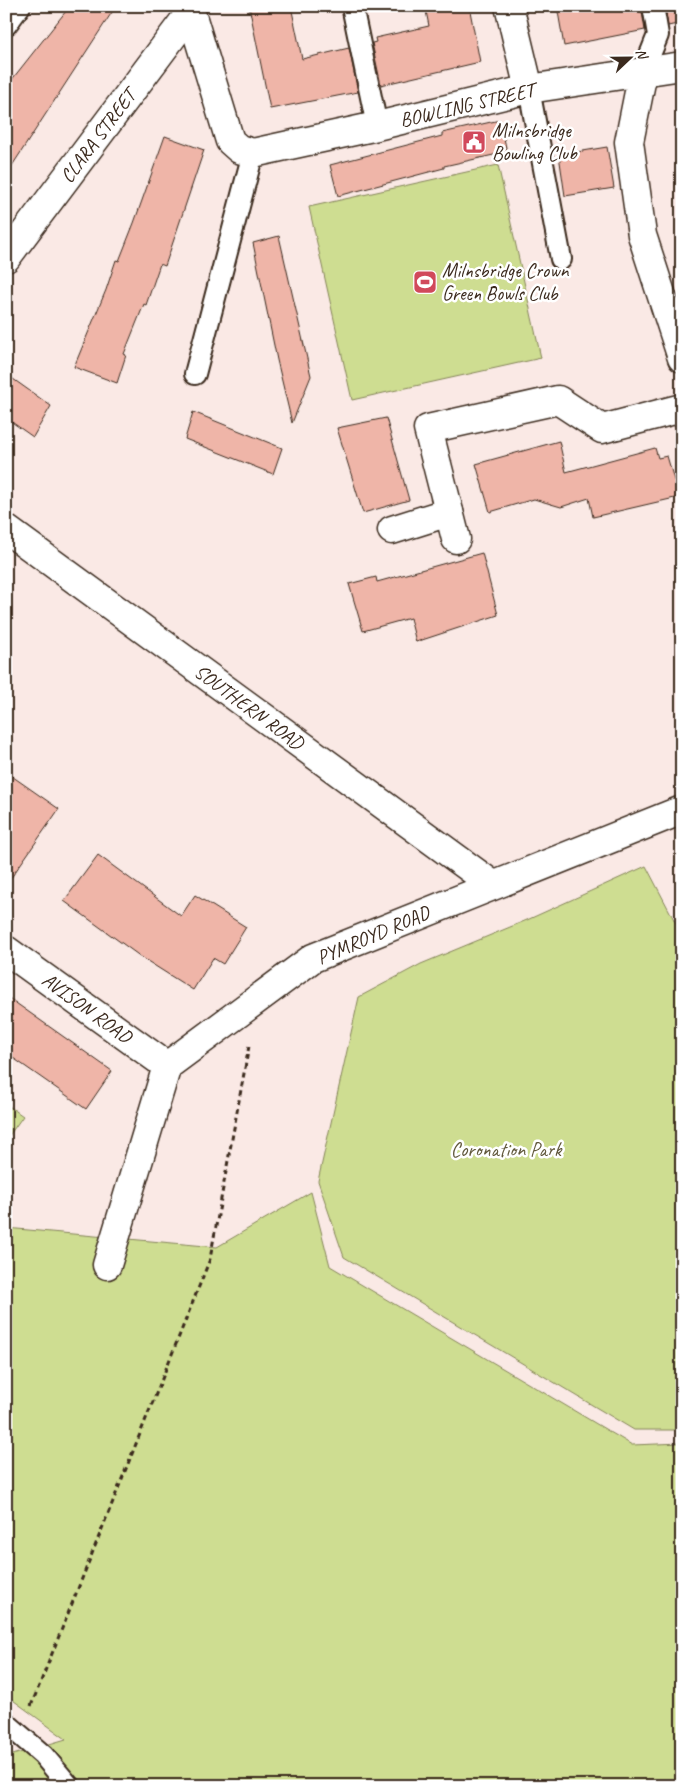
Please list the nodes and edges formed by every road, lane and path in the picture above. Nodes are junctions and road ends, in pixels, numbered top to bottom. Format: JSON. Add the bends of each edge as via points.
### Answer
{"nodes":[{"id":1,"x":20,"y":6,"type":"edge"},
{"id":2,"x":352,"y":6,"type":"edge"},
{"id":3,"x":508,"y":6,"type":"edge"},
{"id":4,"x":653,"y":6,"type":"edge"},
{"id":5,"x":190,"y":10,"type":"edge"},
{"id":6,"x":6,"y":24,"type":"edge"},
{"id":7,"x":682,"y":66,"type":"edge"},
{"id":8,"x":643,"y":72,"type":"junction"},
{"id":9,"x":529,"y":89,"type":"junction"},
{"id":10,"x":377,"y":126,"type":"junction"},
{"id":11,"x":253,"y":153,"type":"junction"},
{"id":12,"x":6,"y":258,"type":"edge"},
{"id":13,"x":561,"y":259,"type":"dead end"},
{"id":14,"x":682,"y":358,"type":"edge"},
{"id":15,"x":195,"y":374,"type":"dead end"},
{"id":16,"x":682,"y":408,"type":"edge"},
{"id":17,"x":449,"y":512,"type":"junction"},
{"id":18,"x":6,"y":530,"type":"edge"},
{"id":19,"x":392,"y":530,"type":"dead end"},
{"id":20,"x":456,"y":539,"type":"dead end"},
{"id":21,"x":680,"y":815,"type":"edge"},
{"id":22,"x":493,"y":886,"type":"junction"},
{"id":23,"x":6,"y":950,"type":"edge"},
{"id":24,"x":258,"y":999,"type":"junction"},
{"id":25,"x":167,"y":1066,"type":"junction"},
{"id":26,"x":107,"y":1265,"type":"dead end"},
{"id":27,"x":13,"y":1729,"type":"edge"},
{"id":28,"x":68,"y":1786,"type":"edge"}],
"edges":[{"from":1,"to":6,"type":"lane"},
{"from":2,"to":10,"type":"lane"},
{"from":3,"to":9,"type":"street"},
{"from":4,"to":8,"type":"lane","via":[[658,35]]},
{"from":5,"to":11,"type":"street","via":[[230,141],[239,149]]},
{"from":5,"to":12,"type":"street","name":"CLARA STREET"},
{"from":7,"to":8,"type":"street","name":"BOWLING STREET"},
{"from":8,"to":9,"type":"street","name":"BOWLING STREET"},
{"from":8,"to":14,"type":"street","via":[[629,142],[631,160],[642,235]]},
{"from":9,"to":10,"type":"street","name":"BOWLING STREET"},
{"from":9,"to":13,"type":"lane"},
{"from":10,"to":11,"type":"street","name":"BOWLING STREET"},
{"from":11,"to":15,"type":"lane"},
{"from":16,"to":17,"type":"street","via":[[602,428],[558,400],[428,428]]},
{"from":17,"to":19,"type":"street"},
{"from":17,"to":20,"type":"street"},
{"from":18,"to":22,"type":"street","name":"SOUTHERN ROAD"},
{"from":21,"to":22,"type":"street","name":"PYMROYD ROAD"},
{"from":22,"to":24,"type":"street","name":"PYMROYD ROAD","via":[[313,958]]},
{"from":23,"to":25,"type":"street","name":"AVISON ROAD"},
{"from":24,"to":25,"type":"street","name":"PYMROYD ROAD"},
{"from":24,"to":27,"type":"path","via":[[210,1259]]},
{"from":25,"to":26,"type":"street"},
{"from":27,"to":28,"type":"lane","via":[[43,1756]]}]}
